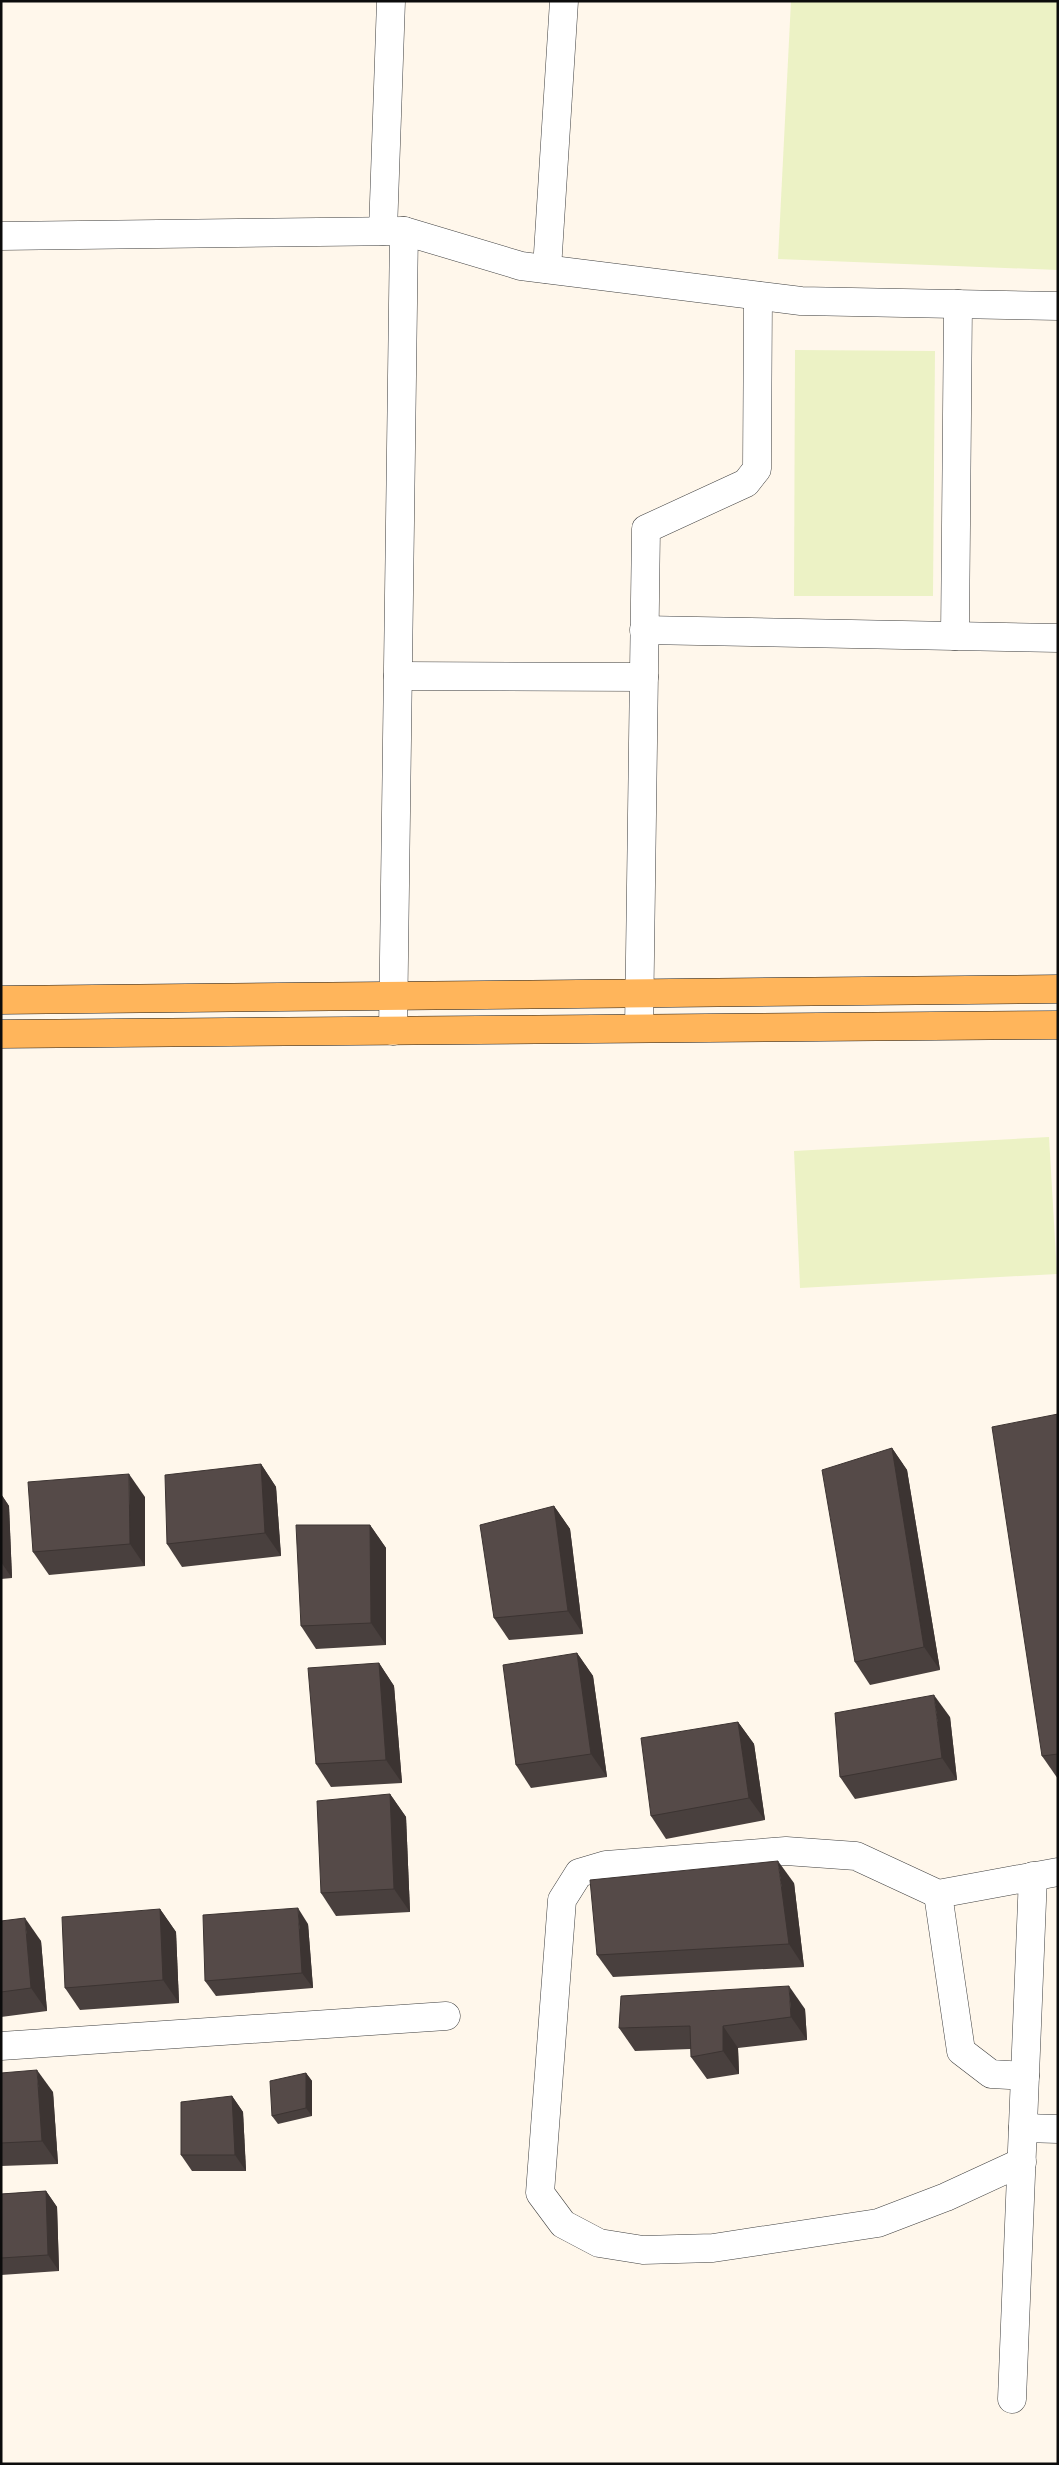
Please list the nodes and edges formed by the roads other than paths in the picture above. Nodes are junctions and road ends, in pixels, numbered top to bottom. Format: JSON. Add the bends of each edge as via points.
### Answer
{"nodes":[{"id":1,"x":391,"y":1,"type":"edge"},
{"id":2,"x":564,"y":1,"type":"edge"},
{"id":3,"x":394,"y":231,"type":"junction"},
{"id":4,"x":1,"y":236,"type":"edge"},
{"id":5,"x":547,"y":269,"type":"junction"},
{"id":6,"x":758,"y":296,"type":"junction"},
{"id":7,"x":958,"y":304,"type":"junction"},
{"id":8,"x":1058,"y":306,"type":"edge"},
{"id":9,"x":644,"y":630,"type":"junction"},
{"id":10,"x":955,"y":636,"type":"junction"},
{"id":11,"x":1058,"y":638,"type":"edge"},
{"id":12,"x":398,"y":676,"type":"junction"},
{"id":13,"x":644,"y":677,"type":"junction"},
{"id":14,"x":1058,"y":988,"type":"edge"},
{"id":15,"x":639,"y":993,"type":"junction"},
{"id":16,"x":393,"y":996,"type":"junction"},
{"id":17,"x":1,"y":1000,"type":"edge"},
{"id":18,"x":1058,"y":1024,"type":"edge"},
{"id":19,"x":639,"y":1028,"type":"junction"},
{"id":20,"x":393,"y":1031,"type":"junction"},
{"id":21,"x":1,"y":1034,"type":"edge"},
{"id":22,"x":1045,"y":1874,"type":"edge"},
{"id":23,"x":938,"y":1894,"type":"junction"},
{"id":24,"x":446,"y":2016,"type":"dead end"},
{"id":25,"x":1,"y":2046,"type":"edge"},
{"id":26,"x":1025,"y":2076,"type":"junction"},
{"id":27,"x":1023,"y":2128,"type":"junction"},
{"id":28,"x":1058,"y":2129,"type":"edge"},
{"id":29,"x":1022,"y":2162,"type":"junction"},
{"id":30,"x":1012,"y":2398,"type":"dead end"}],
"edges":[{"from":1,"to":3,"type":"street"},
{"from":2,"to":5,"type":"street"},
{"from":3,"to":4,"type":"street"},
{"from":3,"to":5,"type":"street","via":[[521,266]]},
{"from":3,"to":12,"type":"street"},
{"from":5,"to":6,"type":"street"},
{"from":6,"to":7,"type":"street","via":[[801,301]]},
{"from":6,"to":9,"type":"street","via":[[757,469],[746,483],[646,529]]},
{"from":7,"to":8,"type":"street"},
{"from":7,"to":10,"type":"street"},
{"from":9,"to":10,"type":"street"},
{"from":9,"to":13,"type":"street"},
{"from":10,"to":11,"type":"street"},
{"from":12,"to":13,"type":"street"},
{"from":12,"to":16,"type":"street"},
{"from":13,"to":15,"type":"street"},
{"from":14,"to":15,"type":"main road"},
{"from":15,"to":16,"type":"main road"},
{"from":15,"to":19,"type":"street"},
{"from":16,"to":17,"type":"main road"},
{"from":16,"to":20,"type":"street"},
{"from":18,"to":19,"type":"main road"},
{"from":19,"to":20,"type":"main road"},
{"from":20,"to":21,"type":"main road"},
{"from":22,"to":23,"type":"street"},
{"from":22,"to":26,"type":"street"},
{"from":23,"to":26,"type":"street","via":[[961,2052],[991,2074]]},
{"from":23,"to":29,"type":"street","via":[[856,1856],[786,1851],[606,1865],[579,1874],[562,1900],[540,2194],[562,2224],[599,2243],[643,2250],[713,2248],[878,2223],[946,2197]]},
{"from":24,"to":25,"type":"street"},
{"from":26,"to":27,"type":"street"},
{"from":27,"to":28,"type":"street"},
{"from":27,"to":29,"type":"street"},
{"from":29,"to":30,"type":"street"}]}
